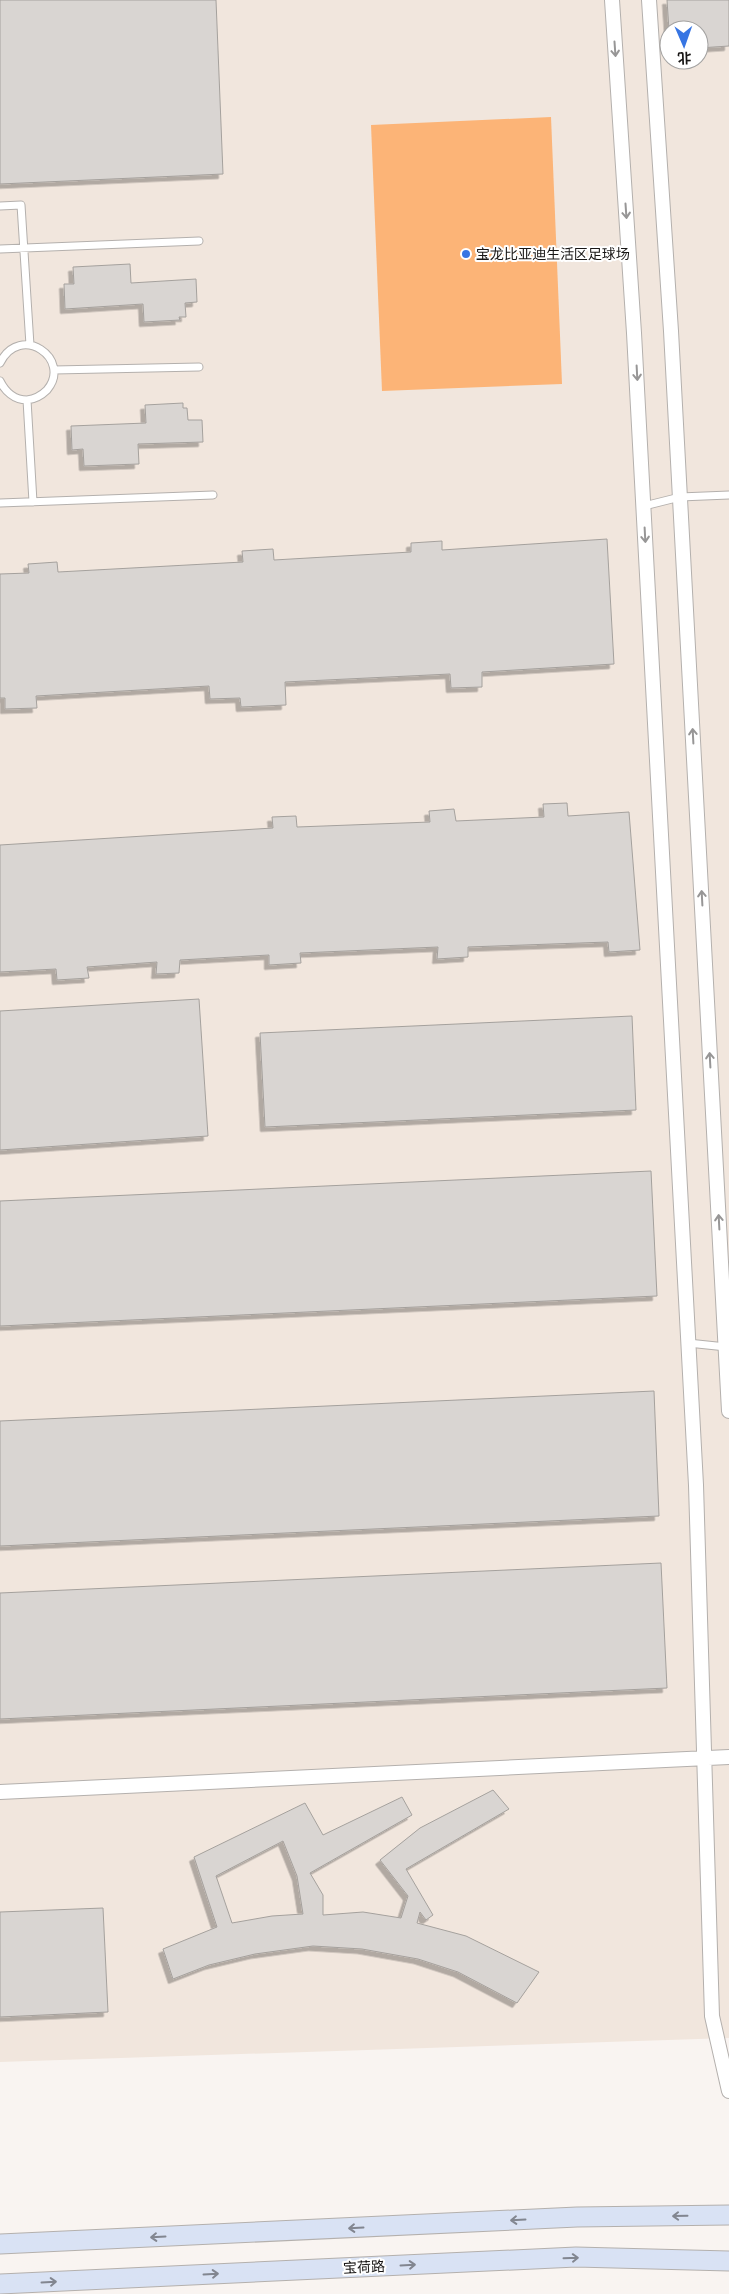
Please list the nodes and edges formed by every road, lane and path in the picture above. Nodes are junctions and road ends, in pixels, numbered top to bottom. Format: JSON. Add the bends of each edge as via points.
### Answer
{"nodes":[{"id":1,"x":612,"y":0,"type":"edge"},
{"id":2,"x":649,"y":0,"type":"edge"},
{"id":3,"x":0,"y":206,"type":"edge"},
{"id":4,"x":199,"y":241,"type":"dead end"},
{"id":5,"x":24,"y":248,"type":"junction"},
{"id":6,"x":0,"y":249,"type":"edge"},
{"id":7,"x":30,"y":345,"type":"junction"},
{"id":8,"x":0,"y":363,"type":"edge"},
{"id":9,"x":199,"y":367,"type":"dead end"},
{"id":10,"x":54,"y":370,"type":"junction"},
{"id":11,"x":0,"y":381,"type":"edge"},
{"id":12,"x":27,"y":400,"type":"junction"},
{"id":13,"x":729,"y":494,"type":"edge"},
{"id":14,"x":213,"y":495,"type":"dead end"},
{"id":15,"x":680,"y":497,"type":"junction"},
{"id":16,"x":33,"y":502,"type":"junction"},
{"id":17,"x":0,"y":503,"type":"edge"},
{"id":18,"x":644,"y":506,"type":"junction"},
{"id":19,"x":688,"y":1343,"type":"junction"},
{"id":20,"x":727,"y":1347,"type":"edge"},
{"id":21,"x":729,"y":1411,"type":"edge"},
{"id":22,"x":729,"y":1757,"type":"edge"},
{"id":23,"x":703,"y":1758,"type":"junction"},
{"id":24,"x":0,"y":1792,"type":"edge"},
{"id":25,"x":729,"y":2091,"type":"edge"},
{"id":26,"x":729,"y":2215,"type":"edge"},
{"id":27,"x":0,"y":2244,"type":"edge"},
{"id":28,"x":729,"y":2261,"type":"edge"},
{"id":29,"x":0,"y":2284,"type":"edge"}],
"edges":[{"from":1,"to":18,"type":"street","one_way":true},
{"from":2,"to":15,"type":"street"},
{"from":3,"to":5,"type":"lane","via":[[21,205]]},
{"from":4,"to":5,"type":"lane"},
{"from":5,"to":6,"type":"lane"},
{"from":5,"to":7,"type":"lane"},
{"from":7,"to":8,"type":"lane","via":[[12,348]]},
{"from":7,"to":10,"type":"lane","via":[[46,353]]},
{"from":9,"to":10,"type":"lane"},
{"from":10,"to":12,"type":"lane","via":[[53,379],[44,394]]},
{"from":11,"to":12,"type":"lane","via":[[10,394]]},
{"from":12,"to":16,"type":"lane"},
{"from":13,"to":15,"type":"lane"},
{"from":14,"to":16,"type":"lane"},
{"from":15,"to":18,"type":"lane"},
{"from":20,"to":15,"type":"street","one_way":true},
{"from":16,"to":17,"type":"lane"},
{"from":18,"to":19,"type":"street","one_way":true},
{"from":19,"to":20,"type":"lane"},
{"from":19,"to":23,"type":"street","via":[[696,1485]]},
{"from":20,"to":21,"type":"street"},
{"from":22,"to":23,"type":"street"},
{"from":23,"to":24,"type":"street"},
{"from":23,"to":25,"type":"street","via":[[712,2016]]},
{"from":26,"to":27,"type":"main road","one_way":true,"via":[[577,2217]]},
{"from":29,"to":28,"type":"main road","name":"宝荷路","one_way":true,"via":[[576,2257]]}]}
